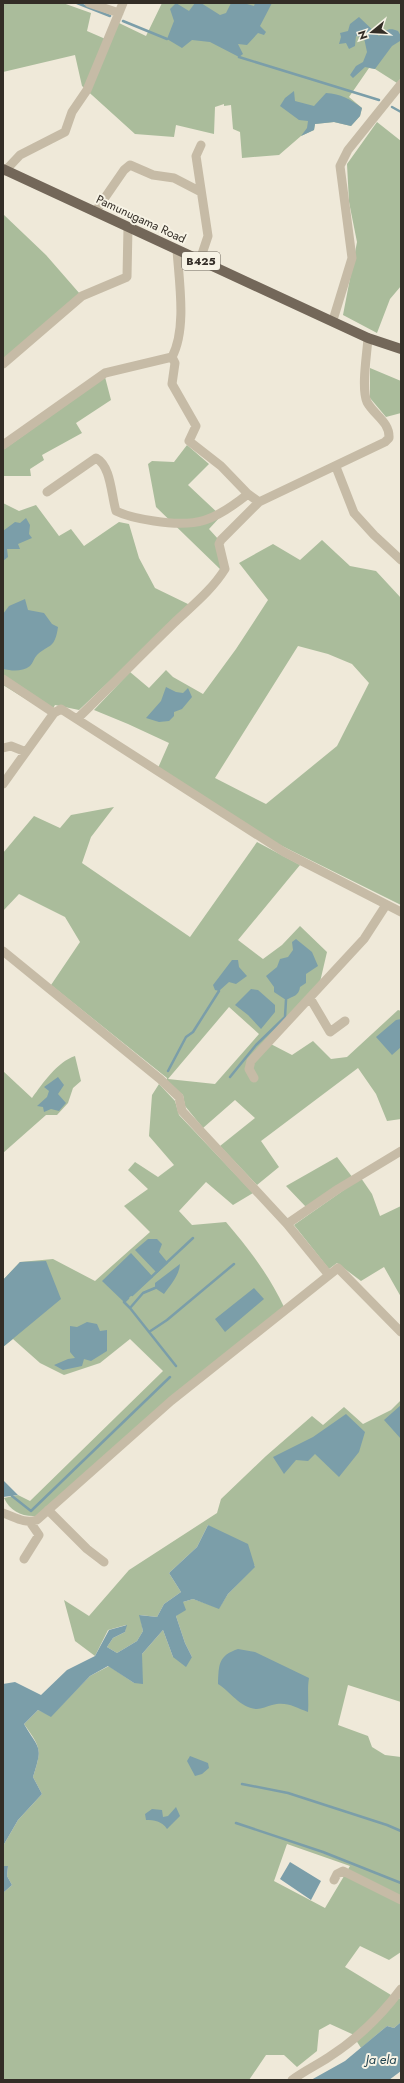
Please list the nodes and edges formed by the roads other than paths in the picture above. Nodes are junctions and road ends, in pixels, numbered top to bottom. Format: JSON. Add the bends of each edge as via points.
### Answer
{"nodes":[{"id":1,"x":89,"y":3,"type":"edge"},
{"id":2,"x":123,"y":3,"type":"edge"},
{"id":3,"x":119,"y":13,"type":"junction"},
{"id":4,"x":401,"y":84,"type":"edge"},
{"id":5,"x":202,"y":145,"type":"dead end"},
{"id":6,"x":4,"y":170,"type":"edge"},
{"id":7,"x":201,"y":192,"type":"junction"},
{"id":8,"x":95,"y":212,"type":"junction"},
{"id":9,"x":128,"y":227,"type":"junction"},
{"id":10,"x":177,"y":250,"type":"junction"},
{"id":11,"x":200,"y":260,"type":"junction"},
{"id":12,"x":333,"y":320,"type":"junction"},
{"id":13,"x":368,"y":338,"type":"junction"},
{"id":14,"x":401,"y":349,"type":"edge"},
{"id":15,"x":172,"y":357,"type":"junction"},
{"id":16,"x":3,"y":364,"type":"edge"},
{"id":17,"x":3,"y":445,"type":"edge"},
{"id":18,"x":336,"y":467,"type":"junction"},
{"id":19,"x":47,"y":492,"type":"dead end"},
{"id":20,"x":248,"y":494,"type":"junction"},
{"id":21,"x":259,"y":502,"type":"junction"},
{"id":22,"x":401,"y":560,"type":"edge"},
{"id":23,"x":3,"y":679,"type":"edge"},
{"id":24,"x":54,"y":713,"type":"junction"},
{"id":25,"x":78,"y":718,"type":"junction"},
{"id":26,"x":3,"y":748,"type":"edge"},
{"id":27,"x":26,"y":752,"type":"junction"},
{"id":28,"x":3,"y":784,"type":"edge"},
{"id":29,"x":386,"y":904,"type":"junction"},
{"id":30,"x":401,"y":912,"type":"edge"},
{"id":31,"x":3,"y":951,"type":"edge"},
{"id":32,"x":310,"y":998,"type":"junction"},
{"id":33,"x":345,"y":1022,"type":"dead end"},
{"id":34,"x":254,"y":1078,"type":"dead end"},
{"id":35,"x":401,"y":1151,"type":"edge"},
{"id":36,"x":287,"y":1224,"type":"junction"},
{"id":37,"x":328,"y":1274,"type":"junction"},
{"id":38,"x":401,"y":1332,"type":"edge"},
{"id":39,"x":48,"y":1510,"type":"junction"},
{"id":40,"x":3,"y":1513,"type":"edge"},
{"id":41,"x":30,"y":1522,"type":"junction"},
{"id":42,"x":24,"y":1559,"type":"dead end"},
{"id":43,"x":104,"y":1562,"type":"dead end"},
{"id":44,"x":334,"y":1880,"type":"dead end"},
{"id":45,"x":401,"y":1900,"type":"edge"},
{"id":46,"x":401,"y":1989,"type":"edge"},
{"id":47,"x":292,"y":2080,"type":"edge"}],
"edges":[{"from":1,"to":3,"type":"street"},
{"from":2,"to":3,"type":"street"},
{"from":3,"to":6,"type":"street","via":[[87,90],[72,112],[65,132],[20,155]]},
{"from":4,"to":12,"type":"street","via":[[348,150],[340,166],[352,258]]},
{"from":5,"to":7,"type":"street","via":[[196,156]]},
{"from":6,"to":8,"type":"main road","name":"Pamunugama Road","number":"B425"},
{"from":7,"to":8,"type":"street","via":[[174,178],[154,175],[130,165]]},
{"from":7,"to":11,"type":"street","via":[[208,236]]},
{"from":8,"to":9,"type":"main road","name":"Pamunugama Road","number":"B425"},
{"from":9,"to":10,"type":"main road","name":"Pamunugama Road","number":"B425"},
{"from":9,"to":16,"type":"street","via":[[127,277],[82,296]]},
{"from":10,"to":11,"type":"main road","name":"Pamunugama Road","number":"B425"},
{"from":10,"to":15,"type":"street","via":[[179,345]]},
{"from":11,"to":12,"type":"main road","name":"Pamunugama Road","number":"B425"},
{"from":12,"to":13,"type":"main road","name":"Pamunugama Road","number":"B425"},
{"from":13,"to":14,"type":"main road","name":"Pamunugama Road","number":"B425"},
{"from":13,"to":18,"type":"street","via":[[365,385],[367,401],[386,425],[390,432],[389,438]]},
{"from":15,"to":17,"type":"street","via":[[105,373]]},
{"from":15,"to":20,"type":"street","via":[[175,363],[172,384],[196,426],[189,441],[221,466]]},
{"from":18,"to":21,"type":"street"},
{"from":18,"to":22,"type":"street","via":[[354,513]]},
{"from":19,"to":20,"type":"street","via":[[96,458],[103,462],[109,473],[109,486],[116,511],[128,517],[192,524],[208,520],[229,509]]},
{"from":20,"to":21,"type":"street"},
{"from":21,"to":25,"type":"street","via":[[221,540],[219,544],[225,570],[220,577],[195,605]]},
{"from":23,"to":24,"type":"street"},
{"from":24,"to":25,"type":"street","via":[[61,709]]},
{"from":24,"to":27,"type":"street"},
{"from":25,"to":29,"type":"street","via":[[284,852]]},
{"from":26,"to":27,"type":"street","via":[[11,746]]},
{"from":27,"to":28,"type":"street"},
{"from":29,"to":30,"type":"street"},
{"from":29,"to":32,"type":"street","via":[[364,939]]},
{"from":31,"to":36,"type":"street","via":[[179,1097],[182,1111]]},
{"from":32,"to":33,"type":"street","via":[[330,1032]]},
{"from":32,"to":34,"type":"street","via":[[251,1061],[249,1069]]},
{"from":35,"to":36,"type":"street"},
{"from":36,"to":37,"type":"street"},
{"from":37,"to":38,"type":"street","via":[[338,1268],[342,1271]]},
{"from":37,"to":39,"type":"street","via":[[322,1282],[171,1401]]},
{"from":39,"to":41,"type":"street","via":[[37,1520]]},
{"from":39,"to":43,"type":"street","via":[[87,1549]]},
{"from":40,"to":41,"type":"street"},
{"from":41,"to":42,"type":"street","via":[[39,1535]]},
{"from":44,"to":45,"type":"street","via":[[337,1874],[343,1871]]},
{"from":46,"to":47,"type":"street","via":[[372,2024],[329,2058],[311,2066]]}]}
